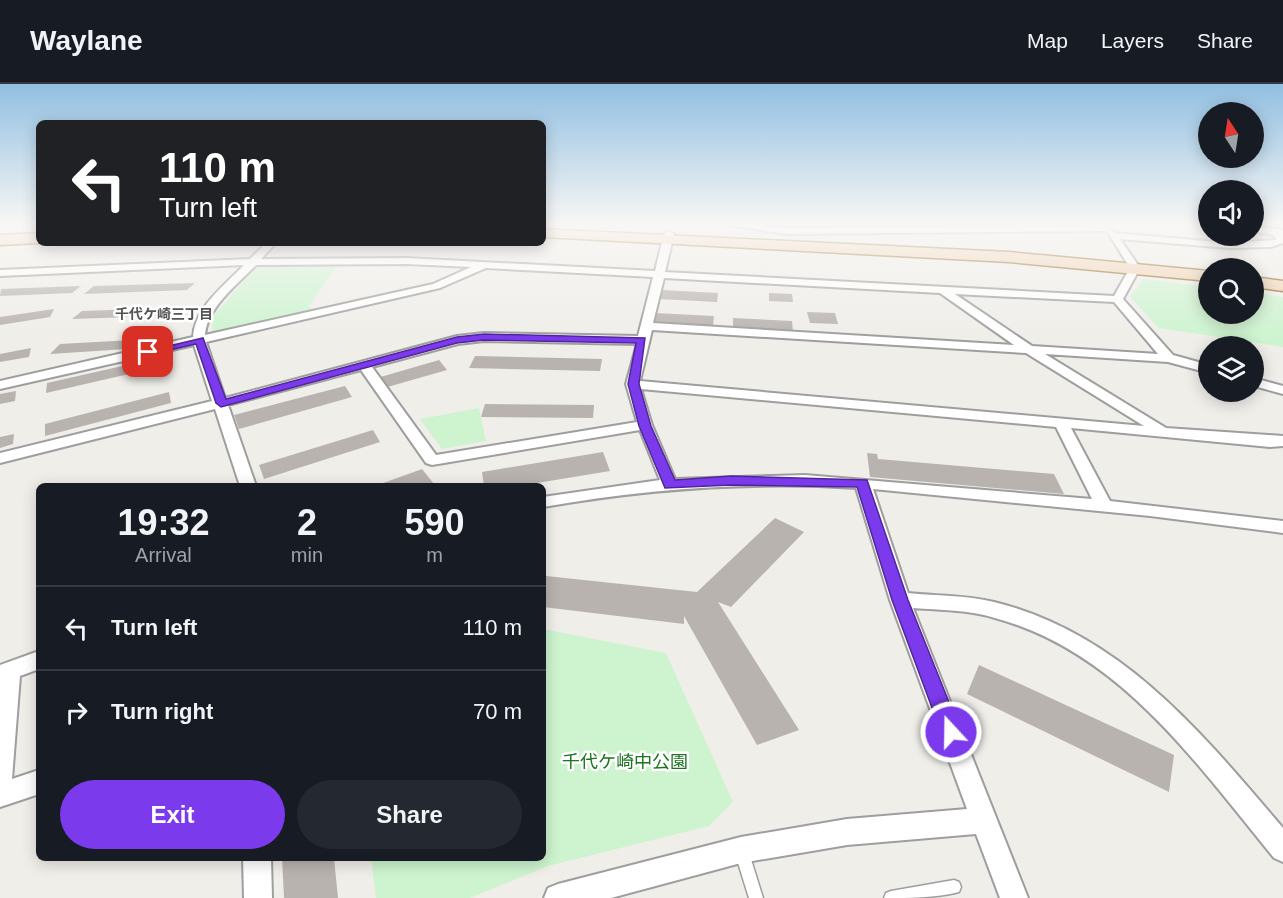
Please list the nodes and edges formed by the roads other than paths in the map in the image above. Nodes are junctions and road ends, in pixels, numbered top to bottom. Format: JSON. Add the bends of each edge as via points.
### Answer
{"nodes":[{"id":1,"x":255,"y":262,"type":"joint"},
{"id":2,"x":418,"y":262,"type":"edge"},
{"id":3,"x":663,"y":262,"type":"edge"},
{"id":4,"x":1087,"y":262,"type":"edge"},
{"id":5,"x":1132,"y":262,"type":"edge"},
{"id":6,"x":486,"y":265,"type":"junction"},
{"id":7,"x":1134,"y":265,"type":"junction"},
{"id":8,"x":1198,"y":270,"type":"edge"},
{"id":9,"x":0,"y":273,"type":"edge"},
{"id":10,"x":660,"y":274,"type":"junction"},
{"id":11,"x":1198,"y":274,"type":"edge"},
{"id":12,"x":1264,"y":279,"type":"edge"},
{"id":13,"x":1264,"y":283,"type":"edge"},
{"id":14,"x":1282,"y":285,"type":"edge"},
{"id":15,"x":943,"y":290,"type":"junction"},
{"id":16,"x":1117,"y":299,"type":"junction"},
{"id":17,"x":646,"y":326,"type":"junction"},
{"id":18,"x":199,"y":340,"type":"junction"},
{"id":19,"x":642,"y":340,"type":"junction"},
{"id":20,"x":1028,"y":349,"type":"junction"},
{"id":21,"x":1169,"y":358,"type":"junction"},
{"id":22,"x":364,"y":365,"type":"junction"},
{"id":23,"x":1198,"y":366,"type":"edge"},
{"id":24,"x":633,"y":384,"type":"junction"},
{"id":25,"x":1264,"y":385,"type":"edge"},
{"id":26,"x":0,"y":386,"type":"edge"},
{"id":27,"x":1283,"y":390,"type":"edge"},
{"id":28,"x":221,"y":403,"type":"junction"},
{"id":29,"x":1060,"y":421,"type":"junction"},
{"id":30,"x":645,"y":426,"type":"junction"},
{"id":31,"x":1164,"y":432,"type":"junction"},
{"id":32,"x":1283,"y":441,"type":"edge"},
{"id":33,"x":0,"y":458,"type":"edge"},
{"id":34,"x":247,"y":483,"type":"edge"},
{"id":35,"x":863,"y":483,"type":"junction"},
{"id":36,"x":670,"y":485,"type":"junction"},
{"id":37,"x":546,"y":502,"type":"edge"},
{"id":38,"x":1104,"y":505,"type":"junction"},
{"id":39,"x":1283,"y":527,"type":"edge"},
{"id":40,"x":900,"y":600,"type":"junction"},
{"id":41,"x":36,"y":661,"type":"edge"},
{"id":42,"x":5,"y":673,"type":"edge"},
{"id":43,"x":0,"y":779,"type":"edge"},
{"id":44,"x":36,"y":783,"type":"edge"},
{"id":45,"x":0,"y":795,"type":"edge"},
{"id":46,"x":985,"y":820,"type":"junction"},
{"id":47,"x":1283,"y":849,"type":"edge"},
{"id":48,"x":741,"y":850,"type":"junction"},
{"id":49,"x":257,"y":861,"type":"edge"},
{"id":50,"x":954,"y":887,"type":"dead end"},
{"id":51,"x":258,"y":898,"type":"edge"},
{"id":52,"x":558,"y":898,"type":"edge"},
{"id":53,"x":756,"y":898,"type":"edge"},
{"id":54,"x":891,"y":898,"type":"edge"},
{"id":55,"x":1014,"y":898,"type":"edge"}],
"edges":[{"from":1,"to":9,"type":"street"},
{"from":1,"to":18,"type":"street","via":[[209,309],[200,324]]},
{"from":2,"to":6,"type":"street"},
{"from":3,"to":10,"type":"street"},
{"from":4,"to":7,"type":"main road"},
{"from":5,"to":7,"type":"street"},
{"from":6,"to":10,"type":"street"},
{"from":6,"to":18,"type":"street","via":[[436,286]]},
{"from":7,"to":8,"type":"main road"},
{"from":7,"to":11,"type":"main road"},
{"from":7,"to":16,"type":"street"},
{"from":10,"to":15,"type":"street"},
{"from":10,"to":17,"type":"street"},
{"from":12,"to":14,"type":"main road"},
{"from":13,"to":14,"type":"main road"},
{"from":15,"to":16,"type":"street"},
{"from":15,"to":20,"type":"street"},
{"from":16,"to":21,"type":"street"},
{"from":17,"to":19,"type":"street"},
{"from":17,"to":20,"type":"street"},
{"from":18,"to":26,"type":"street"},
{"from":18,"to":28,"type":"street"},
{"from":19,"to":22,"type":"street","via":[[484,337],[457,340]]},
{"from":19,"to":24,"type":"street"},
{"from":20,"to":21,"type":"street"},
{"from":20,"to":31,"type":"street"},
{"from":21,"to":23,"type":"street"},
{"from":22,"to":28,"type":"street"},
{"from":22,"to":30,"type":"street","via":[[432,459]]},
{"from":24,"to":29,"type":"street"},
{"from":24,"to":30,"type":"street"},
{"from":25,"to":27,"type":"street"},
{"from":28,"to":33,"type":"street"},
{"from":28,"to":34,"type":"street"},
{"from":29,"to":31,"type":"street"},
{"from":29,"to":38,"type":"street"},
{"from":30,"to":36,"type":"street"},
{"from":31,"to":32,"type":"street"},
{"from":35,"to":36,"type":"street","via":[[731,480]]},
{"from":35,"to":38,"type":"street"},
{"from":35,"to":40,"type":"street"},
{"from":36,"to":37,"type":"street"},
{"from":38,"to":39,"type":"street"},
{"from":40,"to":46,"type":"street"},
{"from":40,"to":47,"type":"street","via":[[995,610],[1054,629],[1113,664],[1168,713]]},
{"from":41,"to":42,"type":"street"},
{"from":42,"to":43,"type":"street"},
{"from":44,"to":45,"type":"street"},
{"from":46,"to":48,"type":"street","via":[[847,832]]},
{"from":46,"to":55,"type":"street"},
{"from":48,"to":52,"type":"street"},
{"from":48,"to":53,"type":"lane"},
{"from":49,"to":51,"type":"street"},
{"from":50,"to":54,"type":"lane"}]}
